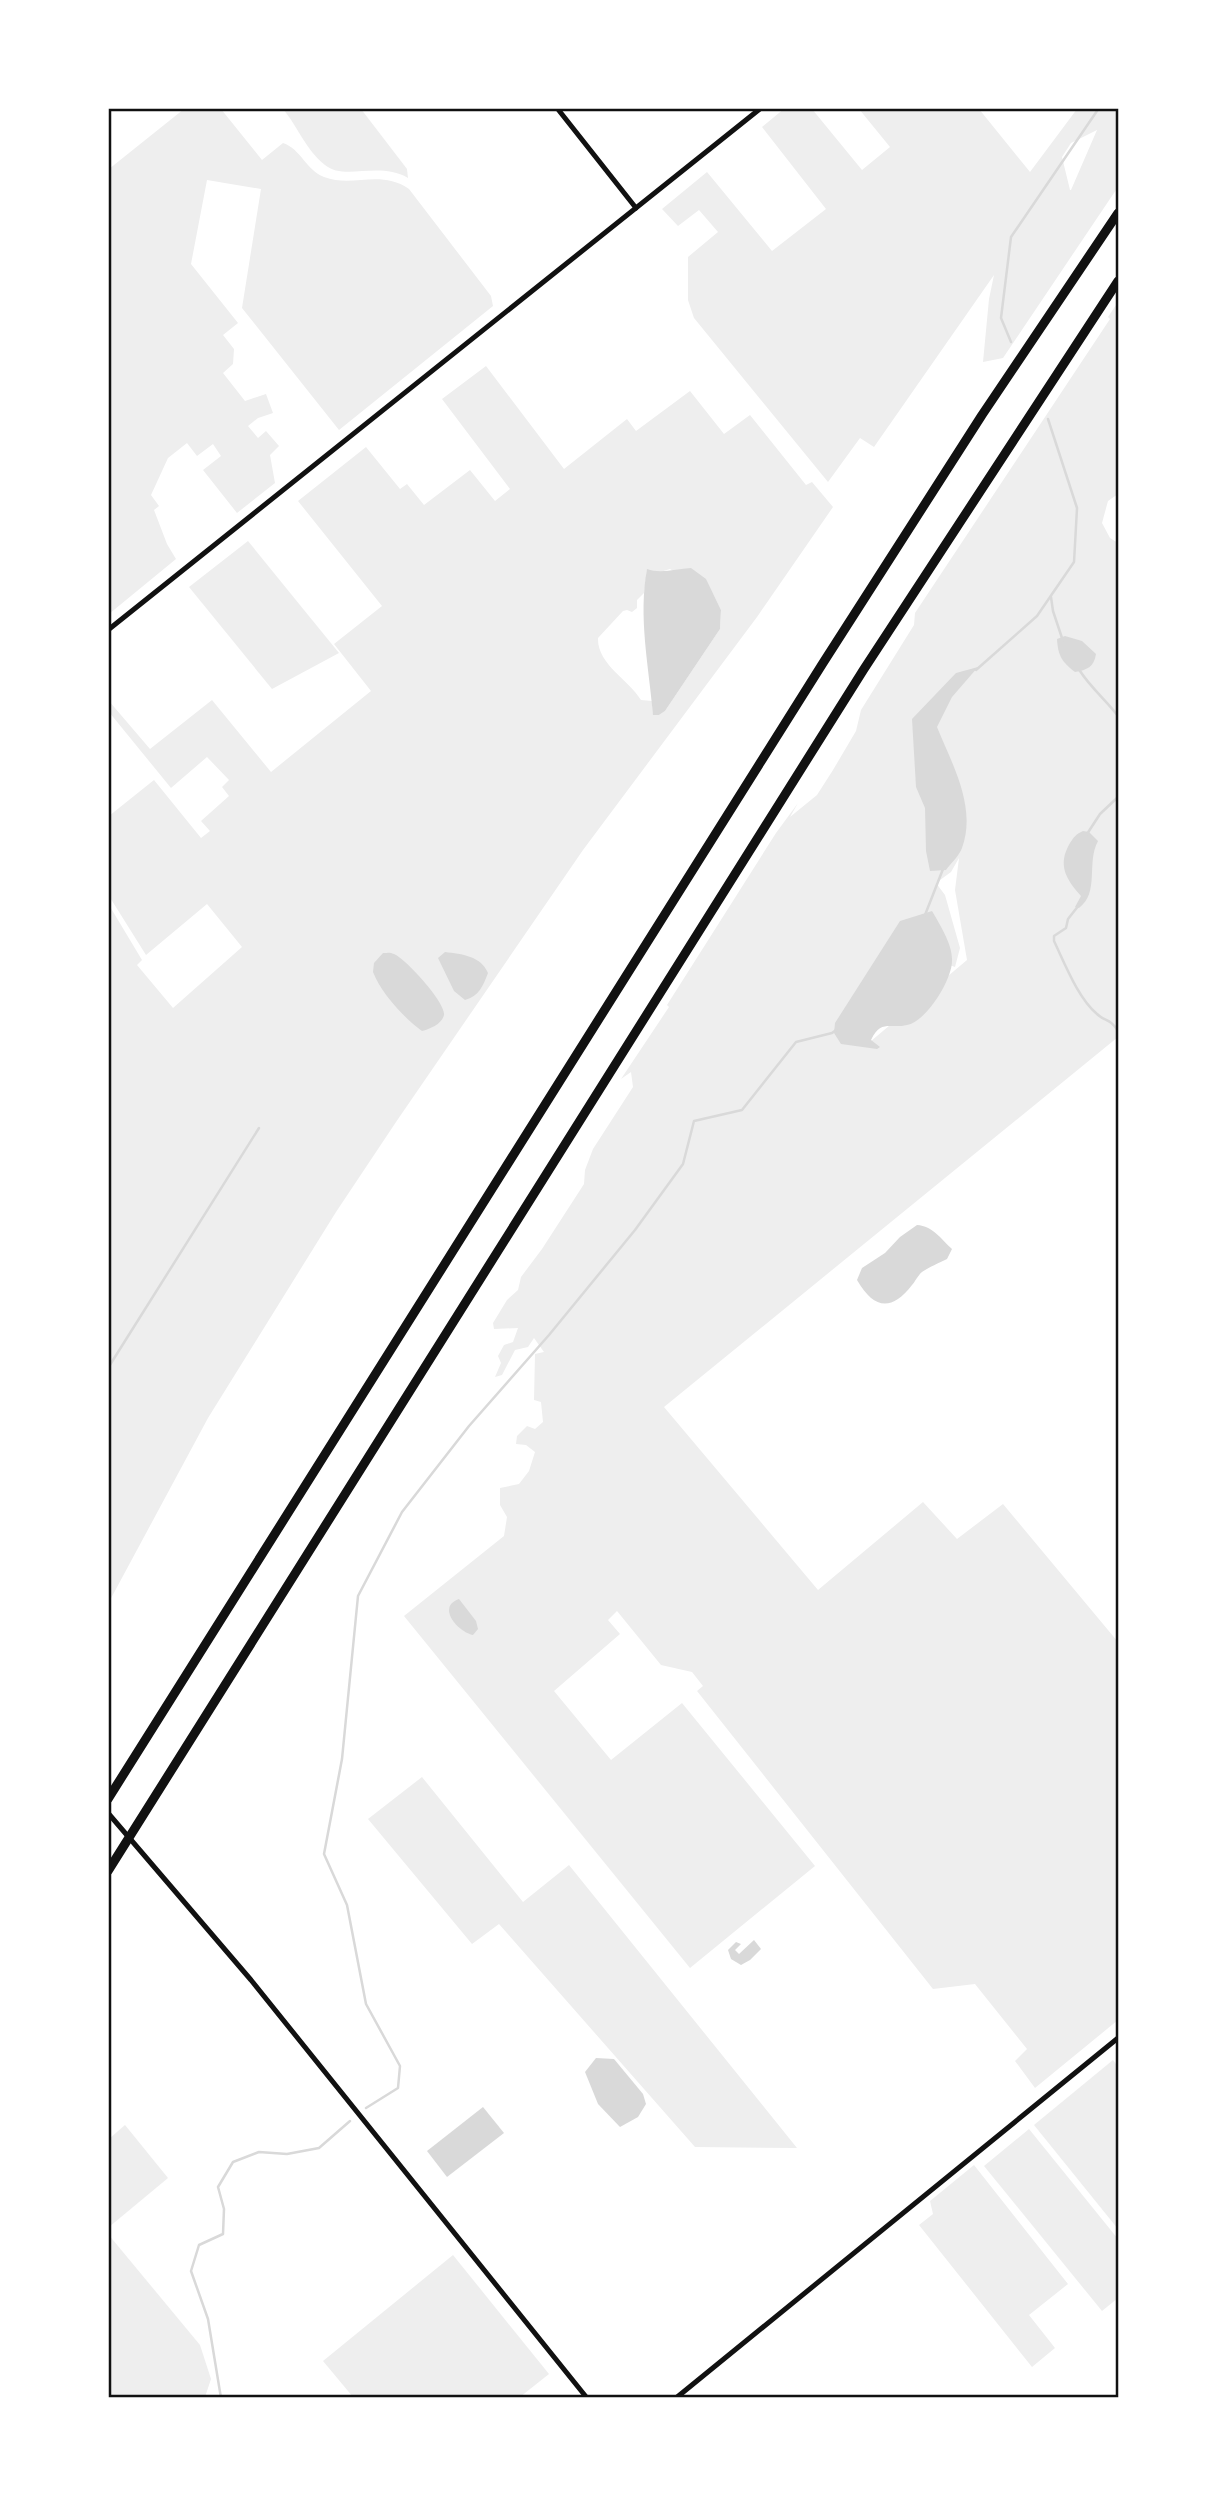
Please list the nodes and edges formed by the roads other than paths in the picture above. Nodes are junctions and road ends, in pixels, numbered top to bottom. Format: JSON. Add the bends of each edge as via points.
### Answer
{"nodes":[{"id":1,"x":557,"y":108,"type":"edge"},
{"id":2,"x":761,"y":108,"type":"edge"},
{"id":3,"x":636,"y":208,"type":"junction"},
{"id":4,"x":1118,"y":213,"type":"edge"},
{"id":5,"x":1118,"y":281,"type":"edge"},
{"id":6,"x":108,"y":630,"type":"edge"},
{"id":7,"x":108,"y":1799,"type":"edge"},
{"id":8,"x":108,"y":1813,"type":"edge"},
{"id":9,"x":108,"y":1871,"type":"edge"},
{"id":10,"x":1118,"y":2038,"type":"edge"},
{"id":11,"x":587,"y":2398,"type":"edge"},
{"id":12,"x":676,"y":2398,"type":"edge"}],
"edges":[{"from":1,"to":3,"type":"street"},
{"from":2,"to":3,"type":"street"},
{"from":3,"to":6,"type":"street"},
{"from":4,"to":7,"type":"highway","via":[[823,663]]},
{"from":5,"to":9,"type":"highway","via":[[857,680]]},
{"from":8,"to":11,"type":"street","via":[[251,1980]]},
{"from":10,"to":12,"type":"street"}]}
